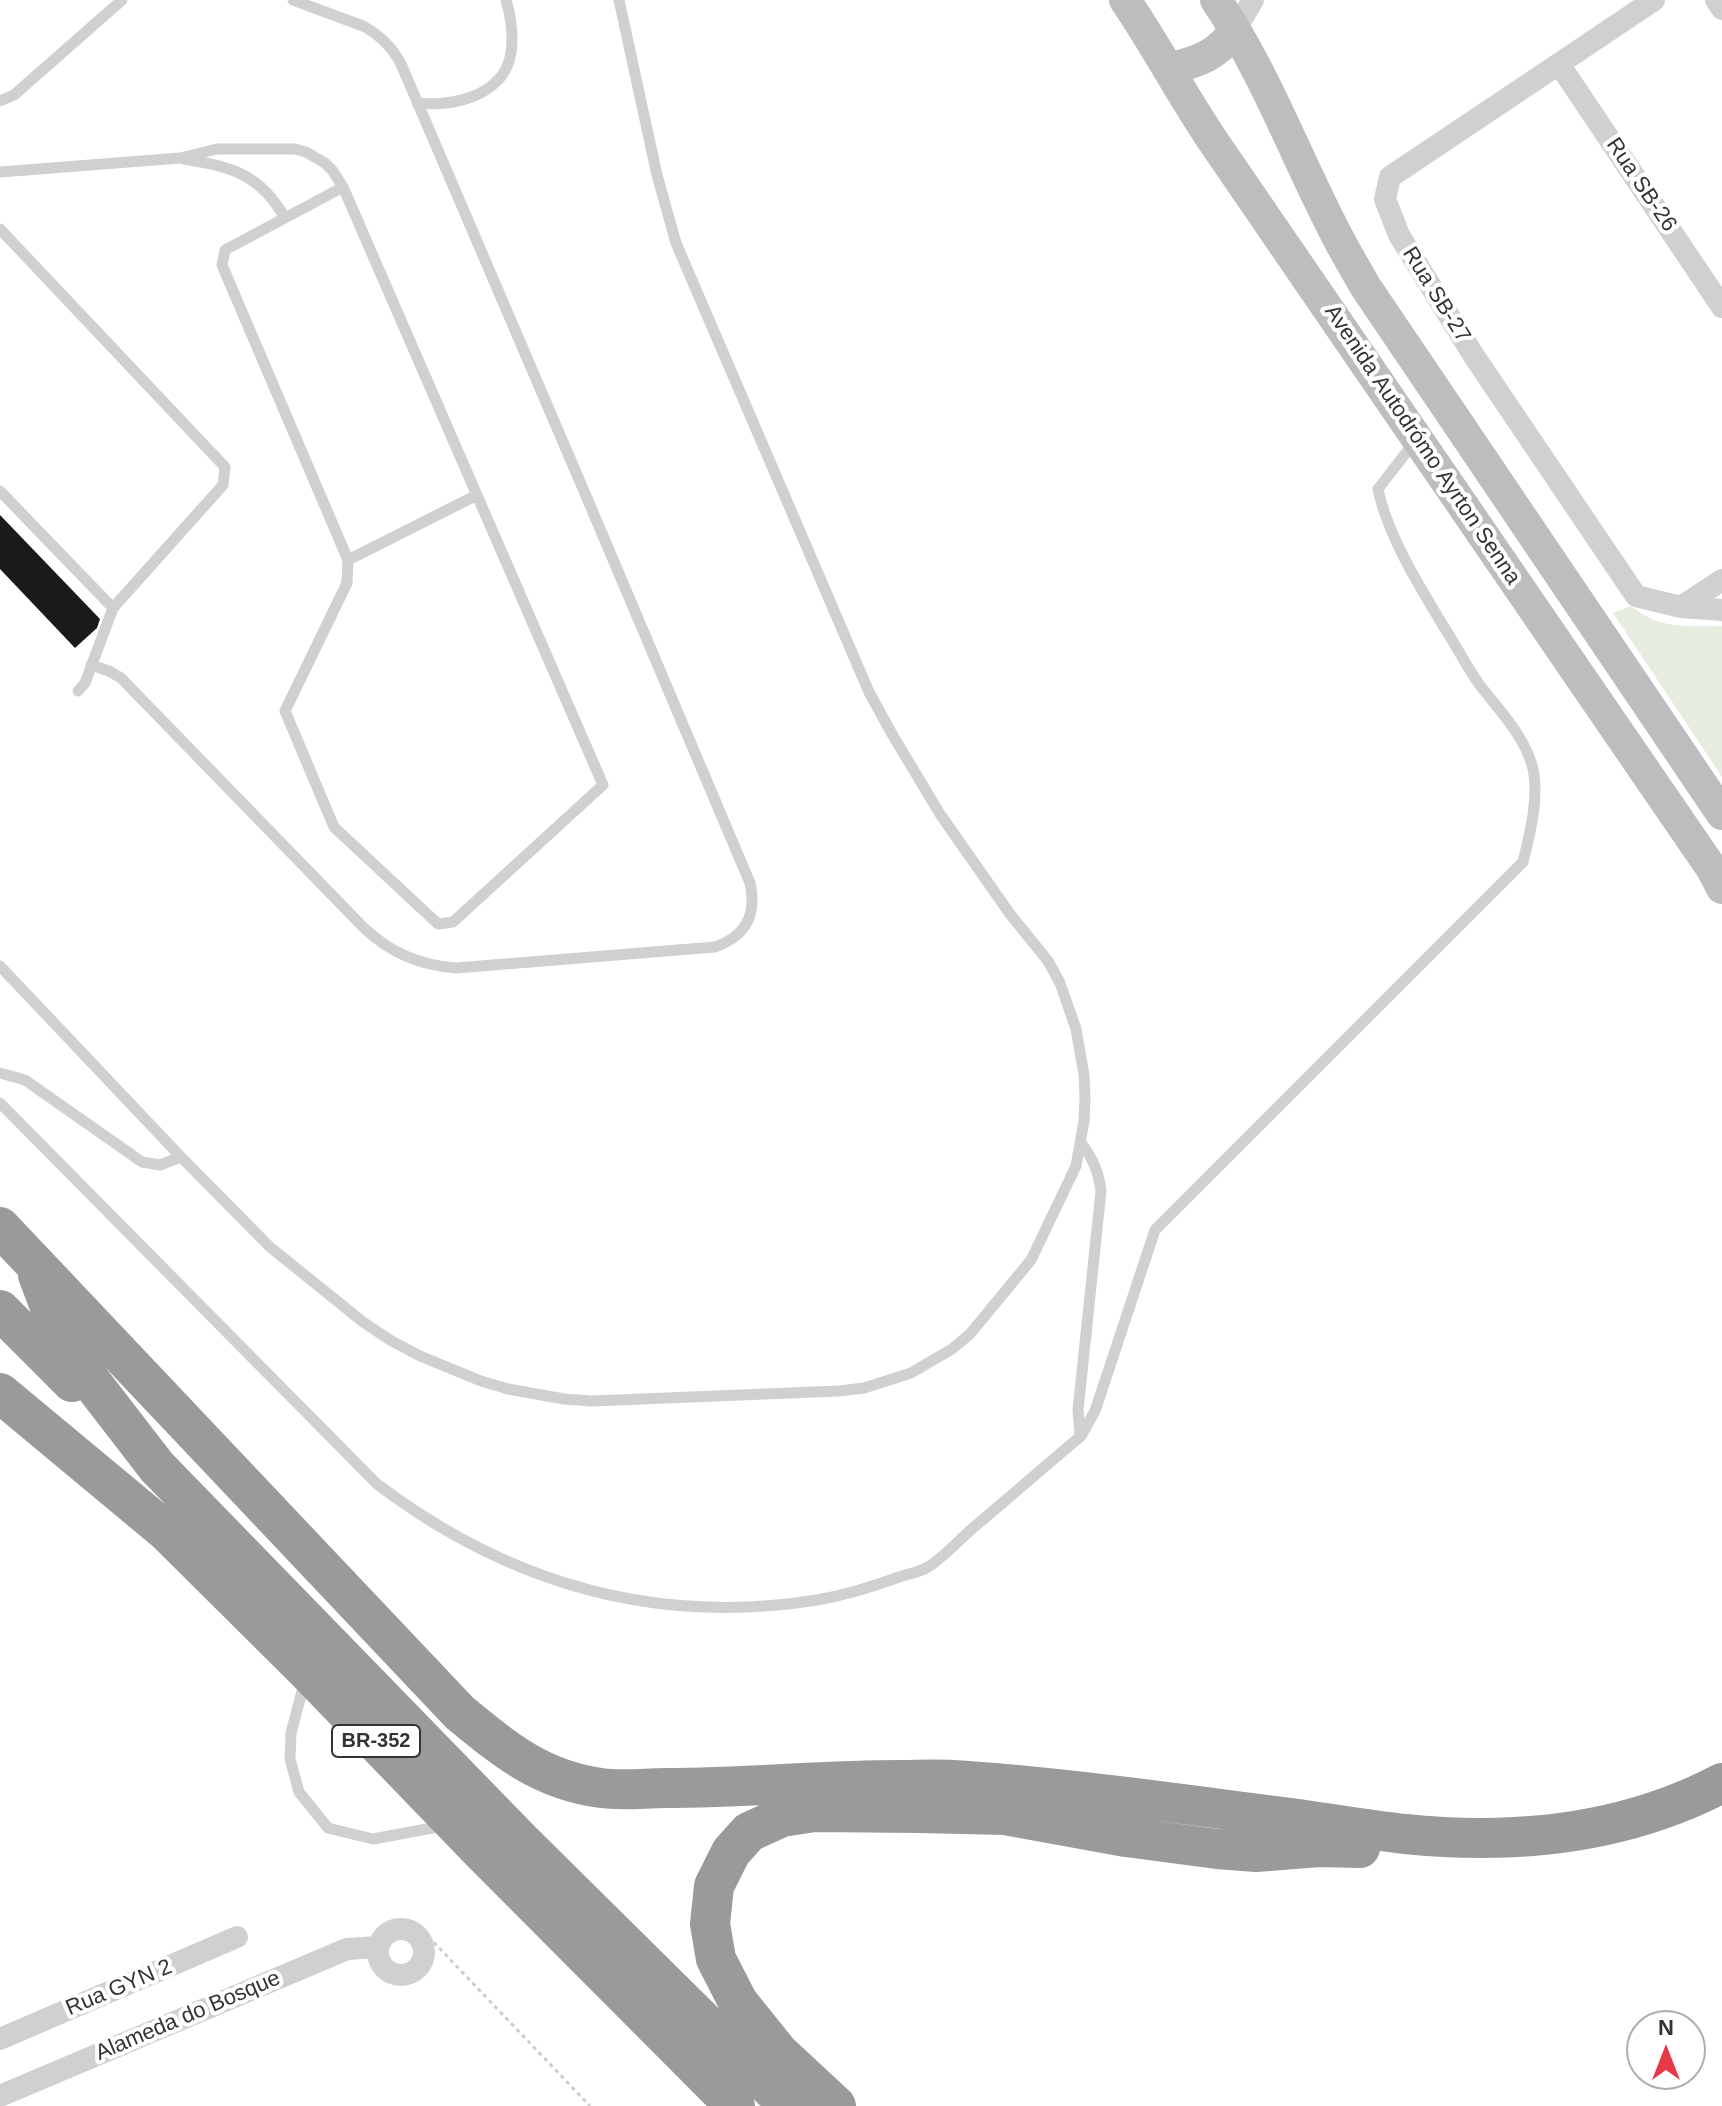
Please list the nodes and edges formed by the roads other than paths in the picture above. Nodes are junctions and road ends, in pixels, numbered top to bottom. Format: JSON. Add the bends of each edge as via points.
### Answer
{"nodes":[{"id":1,"x":122,"y":0,"type":"edge"},
{"id":2,"x":293,"y":0,"type":"edge"},
{"id":3,"x":506,"y":0,"type":"edge"},
{"id":4,"x":619,"y":0,"type":"edge"},
{"id":5,"x":1125,"y":0,"type":"edge"},
{"id":6,"x":1216,"y":0,"type":"edge"},
{"id":7,"x":1253,"y":0,"type":"edge"},
{"id":8,"x":1654,"y":0,"type":"edge"},
{"id":9,"x":1716,"y":0,"type":"edge"},
{"id":10,"x":1722,"y":9,"type":"edge"},
{"id":11,"x":1235,"y":30,"type":"junction"},
{"id":12,"x":1559,"y":64,"type":"junction"},
{"id":13,"x":1168,"y":69,"type":"junction"},
{"id":14,"x":0,"y":101,"type":"edge"},
{"id":15,"x":417,"y":103,"type":"junction"},
{"id":16,"x":180,"y":158,"type":"junction"},
{"id":17,"x":0,"y":172,"type":"edge"},
{"id":18,"x":343,"y":187,"type":"junction"},
{"id":19,"x":285,"y":218,"type":"junction"},
{"id":20,"x":0,"y":229,"type":"edge"},
{"id":21,"x":1722,"y":307,"type":"edge"},
{"id":22,"x":1418,"y":439,"type":"junction"},
{"id":23,"x":0,"y":491,"type":"edge"},
{"id":24,"x":477,"y":495,"type":"junction"},
{"id":25,"x":348,"y":560,"type":"junction"},
{"id":26,"x":1722,"y":580,"type":"edge"},
{"id":27,"x":1681,"y":607,"type":"junction"},
{"id":28,"x":113,"y":608,"type":"junction"},
{"id":29,"x":1722,"y":610,"type":"edge"},
{"id":30,"x":91,"y":665,"type":"junction"},
{"id":31,"x":78,"y":691,"type":"dead end"},
{"id":32,"x":1722,"y":814,"type":"edge"},
{"id":33,"x":1722,"y":888,"type":"edge"},
{"id":34,"x":0,"y":966,"type":"edge"},
{"id":35,"x":0,"y":1073,"type":"edge"},
{"id":36,"x":0,"y":1103,"type":"edge"},
{"id":37,"x":1081,"y":1143,"type":"junction"},
{"id":38,"x":181,"y":1157,"type":"junction"},
{"id":39,"x":0,"y":1227,"type":"edge"},
{"id":40,"x":33,"y":1260,"type":"junction"},
{"id":41,"x":0,"y":1310,"type":"edge"},
{"id":42,"x":0,"y":1393,"type":"edge"},
{"id":43,"x":1081,"y":1436,"type":"junction"},
{"id":44,"x":157,"y":1467,"type":"junction"},
{"id":45,"x":308,"y":1672,"type":"junction"},
{"id":46,"x":1722,"y":1783,"type":"edge"},
{"id":47,"x":1722,"y":1805,"type":"edge"},
{"id":48,"x":456,"y":1823,"type":"junction"},
{"id":49,"x":237,"y":1937,"type":"dead end"},
{"id":50,"x":378,"y":1947,"type":"junction"},
{"id":51,"x":0,"y":2039,"type":"edge"},
{"id":52,"x":0,"y":2096,"type":"edge"},
{"id":53,"x":735,"y":2106,"type":"edge"},
{"id":54,"x":789,"y":2106,"type":"edge"},
{"id":55,"x":836,"y":2106,"type":"edge"}],
"edges":[{"from":1,"to":14,"type":"lane","via":[[14,95]]},
{"from":2,"to":15,"type":"lane","via":[[382,38],[396,55]]},
{"from":3,"to":15,"type":"lane","via":[[511,41],[504,72],[467,98]]},
{"from":4,"to":37,"type":"lane","via":[[676,243],[869,692],[940,814],[1048,961],[1069,1005],[1084,1075]]},
{"from":5,"to":13,"type":"street","name":"Avenida Autodrómo Ayrton Senna"},
{"from":6,"to":11,"type":"street","name":"Avenida Autodrómo Ayrton Senna"},
{"from":7,"to":11,"type":"street"},
{"from":8,"to":12,"type":"street","name":"Rua SB-27"},
{"from":9,"to":10,"type":"street"},
{"from":11,"to":13,"type":"street","via":[[1209,55]]},
{"from":11,"to":32,"type":"street","name":"Avenida Autodrómo Ayrton Senna","via":[[1365,286]]},
{"from":12,"to":21,"type":"street","name":"Rua SB-26"},
{"from":12,"to":27,"type":"street","name":"Rua SB-27","via":[[1390,177],[1385,199],[1399,235],[1474,356],[1636,596]]},
{"from":13,"to":22,"type":"street","name":"Avenida Autodrómo Ayrton Senna"},
{"from":15,"to":30,"type":"lane","via":[[750,883],[753,903],[748,922],[734,938],[715,947],[456,968],[406,958],[364,928],[121,678]]},
{"from":16,"to":17,"type":"lane"},
{"from":16,"to":18,"type":"lane","via":[[217,149],[295,149],[325,163]]},
{"from":16,"to":19,"type":"lane","via":[[243,174],[266,190]]},
{"from":18,"to":19,"type":"lane"},
{"from":18,"to":24,"type":"lane"},
{"from":19,"to":25,"type":"lane","via":[[225,250],[222,265]]},
{"from":20,"to":28,"type":"lane","via":[[225,467],[223,485]]},
{"from":22,"to":33,"type":"street","name":"Avenida Autodrómo Ayrton Senna"},
{"from":22,"to":43,"type":"lane","via":[[1378,489],[1383,512],[1422,591],[1524,744],[1533,768],[1534,808],[1523,862],[1155,1230],[1095,1411]]},
{"from":23,"to":28,"type":"lane"},
{"from":24,"to":25,"type":"lane"},
{"from":24,"to":25,"type":"lane","via":[[603,785],[453,922],[438,924],[334,827],[285,711],[347,583]]},
{"from":26,"to":27,"type":"street"},
{"from":27,"to":29,"type":"street","name":"Rua SB-27"},
{"from":28,"to":30,"type":"lane"},
{"from":30,"to":31,"type":"lane"},
{"from":34,"to":38,"type":"lane"},
{"from":35,"to":38,"type":"lane","via":[[25,1080],[142,1162],[160,1165]]},
{"from":36,"to":43,"type":"lane","via":[[377,1484],[473,1547],[581,1588],[656,1603],[725,1607],[794,1603],[862,1590],[928,1567]]},
{"from":37,"to":38,"type":"lane","via":[[1076,1166],[1031,1260],[970,1334],[932,1362],[888,1382],[839,1391],[592,1401],[536,1395],[481,1381],[390,1340],[270,1247]]},
{"from":37,"to":43,"type":"lane","via":[[1097,1169],[1101,1191],[1078,1410]]},
{"from":39,"to":40,"type":"highway"},
{"from":40,"to":44,"type":"highway","via":[[76,1362]]},
{"from":40,"to":46,"type":"highway","via":[[460,1713],[548,1775],[602,1788],[950,1780],[1405,1834],[1488,1839],[1597,1828]]},
{"from":41,"to":44,"type":"highway","number":"BR-352"},
{"from":42,"to":45,"type":"highway","number":"BR-352","via":[[166,1531]]},
{"from":44,"to":54,"type":"highway","number":"BR-352","via":[[520,1840]]},
{"from":45,"to":48,"type":"highway","number":"BR-352"},
{"from":45,"to":48,"type":"lane","via":[[291,1733],[290,1759],[299,1792],[328,1828],[373,1839]]},
{"from":47,"to":55,"type":"highway","via":[[1637,1838],[1566,1854],[1505,1860],[1350,1848],[1217,1849],[1005,1815],[814,1812],[782,1817],[749,1832],[731,1852],[714,1886],[710,1924],[716,1959],[738,2002],[779,2053]]},
{"from":48,"to":53,"type":"highway","number":"BR-352"},
{"from":49,"to":51,"type":"street","name":"Rua GYN 2"},
{"from":50,"to":50,"type":"street","via":[[392,1931],[407,1930],[420,1938],[425,1951],[421,1966],[400,1976],[380,1963]]},
{"from":50,"to":52,"type":"street","name":"Alameda do Bosque","via":[[347,1949]]}]}
